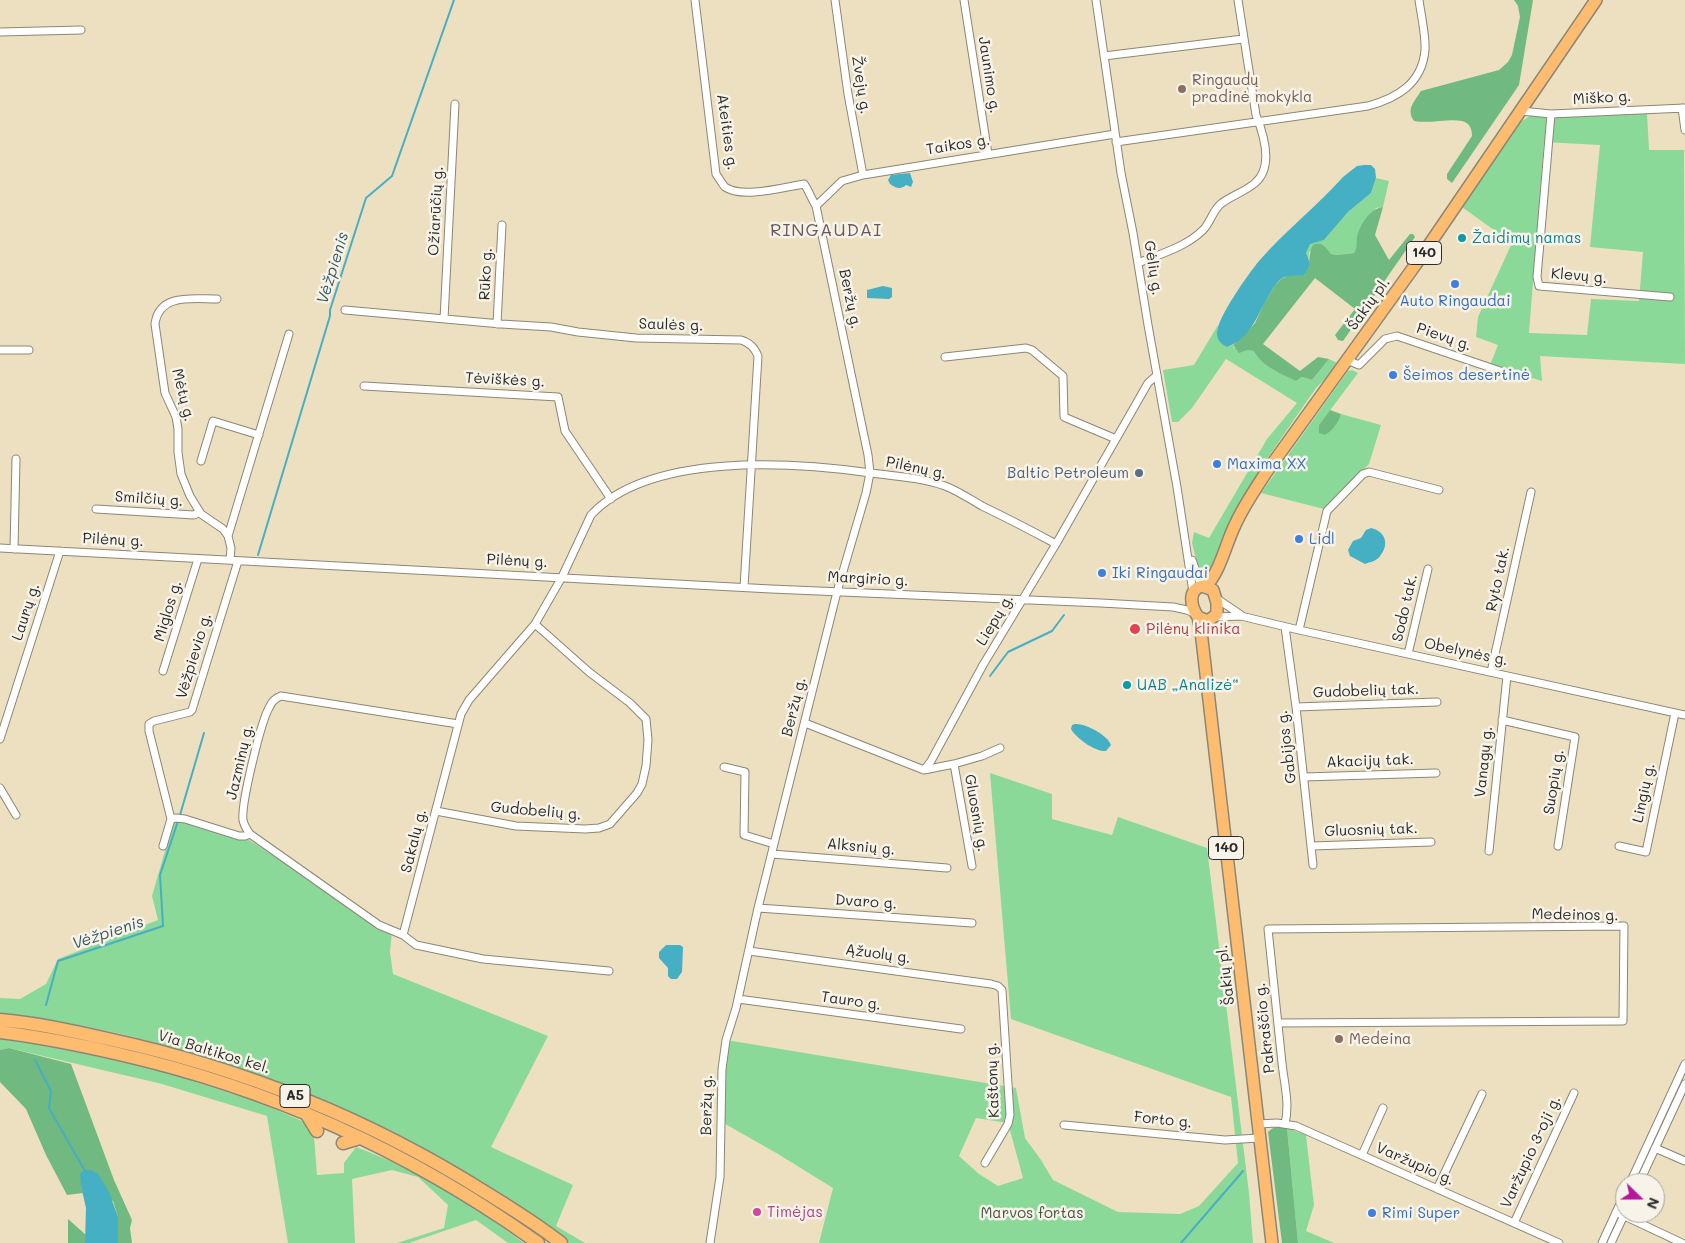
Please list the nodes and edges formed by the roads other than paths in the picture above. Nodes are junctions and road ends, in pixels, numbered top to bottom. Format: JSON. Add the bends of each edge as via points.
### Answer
{"nodes":[{"id":1,"x":695,"y":0,"type":"edge"},
{"id":2,"x":835,"y":0,"type":"edge"},
{"id":3,"x":964,"y":0,"type":"edge"},
{"id":4,"x":1096,"y":0,"type":"edge"},
{"id":5,"x":1238,"y":0,"type":"edge"},
{"id":6,"x":1419,"y":0,"type":"edge"},
{"id":7,"x":1596,"y":0,"type":"edge"},
{"id":8,"x":81,"y":30,"type":"dead end"},
{"id":9,"x":0,"y":32,"type":"edge"},
{"id":10,"x":1243,"y":40,"type":"junction"},
{"id":11,"x":1104,"y":56,"type":"junction"},
{"id":12,"x":454,"y":104,"type":"dead end"},
{"id":13,"x":1683,"y":108,"type":"edge"},
{"id":14,"x":1520,"y":111,"type":"junction"},
{"id":15,"x":1551,"y":114,"type":"junction"},
{"id":16,"x":1259,"y":122,"type":"junction"},
{"id":17,"x":1685,"y":130,"type":"edge"},
{"id":18,"x":1115,"y":134,"type":"junction"},
{"id":19,"x":1116,"y":142,"type":"junction"},
{"id":20,"x":988,"y":154,"type":"junction"},
{"id":21,"x":863,"y":175,"type":"junction"},
{"id":22,"x":804,"y":184,"type":"joint"},
{"id":23,"x":816,"y":206,"type":"junction"},
{"id":24,"x":502,"y":225,"type":"dead end"},
{"id":25,"x":1138,"y":263,"type":"junction"},
{"id":26,"x":1670,"y":296,"type":"dead end"},
{"id":27,"x":217,"y":299,"type":"dead end"},
{"id":28,"x":346,"y":310,"type":"dead end"},
{"id":29,"x":444,"y":319,"type":"junction"},
{"id":30,"x":497,"y":324,"type":"junction"},
{"id":31,"x":289,"y":334,"type":"dead end"},
{"id":32,"x":0,"y":350,"type":"edge"},
{"id":33,"x":29,"y":350,"type":"dead end"},
{"id":34,"x":945,"y":357,"type":"dead end"},
{"id":35,"x":1347,"y":360,"type":"junction"},
{"id":36,"x":1157,"y":375,"type":"junction"},
{"id":37,"x":1512,"y":375,"type":"dead end"},
{"id":38,"x":364,"y":386,"type":"dead end"},
{"id":39,"x":259,"y":435,"type":"junction"},
{"id":40,"x":1116,"y":439,"type":"junction"},
{"id":41,"x":16,"y":459,"type":"dead end"},
{"id":42,"x":201,"y":461,"type":"dead end"},
{"id":43,"x":750,"y":466,"type":"junction"},
{"id":44,"x":870,"y":473,"type":"junction"},
{"id":45,"x":1439,"y":490,"type":"dead end"},
{"id":46,"x":1531,"y":492,"type":"dead end"},
{"id":47,"x":611,"y":499,"type":"junction"},
{"id":48,"x":96,"y":509,"type":"dead end"},
{"id":49,"x":200,"y":512,"type":"junction"},
{"id":50,"x":228,"y":536,"type":"junction"},
{"id":51,"x":1186,"y":540,"type":"junction"},
{"id":52,"x":1056,"y":544,"type":"junction"},
{"id":53,"x":0,"y":548,"type":"edge"},
{"id":54,"x":14,"y":549,"type":"junction"},
{"id":55,"x":60,"y":551,"type":"junction"},
{"id":56,"x":198,"y":559,"type":"junction"},
{"id":57,"x":234,"y":561,"type":"junction"},
{"id":58,"x":1428,"y":569,"type":"dead end"},
{"id":59,"x":562,"y":577,"type":"junction"},
{"id":60,"x":744,"y":587,"type":"junction"},
{"id":61,"x":1210,"y":591,"type":"junction"},
{"id":62,"x":837,"y":592,"type":"junction"},
{"id":63,"x":1192,"y":594,"type":"junction"},
{"id":64,"x":1023,"y":600,"type":"junction"},
{"id":65,"x":1173,"y":607,"type":"junction"},
{"id":66,"x":1197,"y":616,"type":"junction"},
{"id":67,"x":1241,"y":616,"type":"junction"},
{"id":68,"x":1213,"y":618,"type":"junction"},
{"id":69,"x":535,"y":624,"type":"junction"},
{"id":70,"x":1285,"y":627,"type":"junction"},
{"id":71,"x":1299,"y":630,"type":"junction"},
{"id":72,"x":1408,"y":654,"type":"junction"},
{"id":73,"x":163,"y":671,"type":"dead end"},
{"id":74,"x":1492,"y":672,"type":"junction"},
{"id":75,"x":1507,"y":676,"type":"junction"},
{"id":76,"x":1436,"y":702,"type":"dead end"},
{"id":77,"x":1210,"y":703,"type":"junction"},
{"id":78,"x":1296,"y":707,"type":"junction"},
{"id":79,"x":1675,"y":713,"type":"junction"},
{"id":80,"x":1685,"y":715,"type":"edge"},
{"id":81,"x":1502,"y":720,"type":"junction"},
{"id":82,"x":805,"y":722,"type":"junction"},
{"id":83,"x":458,"y":724,"type":"junction"},
{"id":84,"x":0,"y":739,"type":"edge"},
{"id":85,"x":1000,"y":748,"type":"dead end"},
{"id":86,"x":954,"y":764,"type":"junction"},
{"id":87,"x":724,"y":767,"type":"dead end"},
{"id":88,"x":924,"y":770,"type":"junction"},
{"id":89,"x":1436,"y":773,"type":"dead end"},
{"id":90,"x":1304,"y":777,"type":"junction"},
{"id":91,"x":1,"y":792,"type":"edge"},
{"id":92,"x":436,"y":811,"type":"junction"},
{"id":93,"x":16,"y":816,"type":"dead end"},
{"id":94,"x":171,"y":819,"type":"junction"},
{"id":95,"x":250,"y":834,"type":"junction"},
{"id":96,"x":1431,"y":842,"type":"dead end"},
{"id":97,"x":774,"y":844,"type":"junction"},
{"id":98,"x":163,"y":846,"type":"dead end"},
{"id":99,"x":1312,"y":846,"type":"junction"},
{"id":100,"x":1558,"y":846,"type":"dead end"},
{"id":101,"x":1619,"y":846,"type":"dead end"},
{"id":102,"x":1489,"y":851,"type":"dead end"},
{"id":103,"x":772,"y":854,"type":"junction"},
{"id":104,"x":1313,"y":865,"type":"dead end"},
{"id":105,"x":972,"y":866,"type":"dead end"},
{"id":106,"x":947,"y":868,"type":"dead end"},
{"id":107,"x":758,"y":908,"type":"junction"},
{"id":108,"x":972,"y":923,"type":"dead end"},
{"id":109,"x":1268,"y":929,"type":"joint"},
{"id":110,"x":403,"y":935,"type":"junction"},
{"id":111,"x":749,"y":950,"type":"junction"},
{"id":112,"x":610,"y":971,"type":"dead end"},
{"id":113,"x":1002,"y":990,"type":"joint"},
{"id":114,"x":738,"y":999,"type":"junction"},
{"id":115,"x":0,"y":1020,"type":"edge"},
{"id":116,"x":1278,"y":1023,"type":"junction"},
{"id":117,"x":961,"y":1029,"type":"dead end"},
{"id":118,"x":0,"y":1032,"type":"edge"},
{"id":119,"x":1685,"y":1064,"type":"edge"},
{"id":120,"x":1682,"y":1077,"type":"edge"},
{"id":121,"x":1685,"y":1084,"type":"edge"},
{"id":122,"x":1574,"y":1093,"type":"dead end"},
{"id":123,"x":1482,"y":1094,"type":"dead end"},
{"id":124,"x":1383,"y":1108,"type":"dead end"},
{"id":125,"x":306,"y":1113,"type":"junction"},
{"id":126,"x":1258,"y":1124,"type":"junction"},
{"id":127,"x":1286,"y":1124,"type":"junction"},
{"id":128,"x":1064,"y":1125,"type":"dead end"},
{"id":129,"x":316,"y":1131,"type":"dead end"},
{"id":130,"x":360,"y":1138,"type":"junction"},
{"id":131,"x":1259,"y":1138,"type":"junction"},
{"id":132,"x":343,"y":1144,"type":"dead end"},
{"id":133,"x":1655,"y":1148,"type":"junction"},
{"id":134,"x":1362,"y":1155,"type":"junction"},
{"id":135,"x":1685,"y":1161,"type":"edge"},
{"id":136,"x":985,"y":1163,"type":"dead end"},
{"id":137,"x":1635,"y":1173,"type":"edge"},
{"id":138,"x":1644,"y":1173,"type":"edge"},
{"id":139,"x":1437,"y":1189,"type":"junction"},
{"id":140,"x":1615,"y":1214,"type":"edge"},
{"id":141,"x":1514,"y":1223,"type":"junction"},
{"id":142,"x":1620,"y":1223,"type":"edge"},
{"id":143,"x":1642,"y":1223,"type":"edge"},
{"id":144,"x":538,"y":1243,"type":"edge"},
{"id":145,"x":560,"y":1243,"type":"edge"},
{"id":146,"x":710,"y":1243,"type":"edge"},
{"id":147,"x":1272,"y":1243,"type":"edge"},
{"id":148,"x":1559,"y":1243,"type":"edge"},
{"id":149,"x":1602,"y":1243,"type":"edge"},
{"id":150,"x":1611,"y":1243,"type":"edge"},
{"id":151,"x":1682,"y":1243,"type":"edge"}],
"edges":[{"from":1,"to":22,"type":"street","name":"Ateities g.","via":[[716,174],[724,187],[735,192]]},
{"from":2,"to":21,"type":"street","name":"Žvejų g."},
{"from":3,"to":20,"type":"street","name":"Jaunimo g."},
{"from":4,"to":11,"type":"street","name":"Gėlių g."},
{"from":5,"to":10,"type":"street"},
{"from":6,"to":16,"type":"street","via":[[1425,50],[1420,70],[1400,94],[1368,106]]},
{"from":7,"to":14,"type":"main road","name":"Šakių pl.","number":"140"},
{"from":8,"to":9,"type":"street"},
{"from":10,"to":11,"type":"street"},
{"from":10,"to":16,"type":"street"},
{"from":11,"to":18,"type":"street","name":"Gėlių g."},
{"from":12,"to":29,"type":"street","name":"Ožiarūčių g."},
{"from":13,"to":15,"type":"street","name":"Miško g."},
{"from":13,"to":17,"type":"street"},
{"from":14,"to":15,"type":"street","name":"Miško g."},
{"from":14,"to":35,"type":"main road","name":"Šakių pl.","number":"140"},
{"from":15,"to":26,"type":"street","name":"Klevų g.","via":[[1537,277],[1539,286]]},
{"from":16,"to":19,"type":"street"},
{"from":16,"to":25,"type":"street","via":[[1266,164],[1263,175],[1222,202],[1197,236]]},
{"from":18,"to":19,"type":"street","name":"Gėlių g."},
{"from":18,"to":20,"type":"street","name":"Taikos g."},
{"from":19,"to":25,"type":"street","name":"Gėlių g."},
{"from":20,"to":21,"type":"street","name":"Taikos g."},
{"from":21,"to":23,"type":"street","name":"Taikos g.","via":[[842,181]]},
{"from":22,"to":23,"type":"street","name":"Beržų g."},
{"from":23,"to":44,"type":"street","name":"Beržų g."},
{"from":24,"to":30,"type":"street","name":"Rūko g."},
{"from":25,"to":36,"type":"street","name":"Gėlių g."},
{"from":27,"to":49,"type":"street","name":"Mėtų g.","via":[[169,302],[159,310],[155,324],[165,393],[178,428],[181,474]]},
{"from":28,"to":29,"type":"street","name":"Saulės g."},
{"from":29,"to":30,"type":"street","name":"Saulės g."},
{"from":30,"to":43,"type":"street","name":"Saulės g.","via":[[551,326],[636,338],[741,340],[749,343],[758,356]]},
{"from":31,"to":39,"type":"street"},
{"from":32,"to":33,"type":"street"},
{"from":34,"to":40,"type":"street","via":[[1032,350],[1064,376],[1064,417]]},
{"from":35,"to":37,"type":"street","name":"Pievų g.","via":[[1359,365],[1384,339],[1398,336]]},
{"from":35,"to":61,"type":"main road","name":"Šakių pl.","number":"140","via":[[1246,503]]},
{"from":36,"to":40,"type":"street","name":"Liepų g.","via":[[1148,383]]},
{"from":36,"to":51,"type":"street","name":"Gėlių g."},
{"from":38,"to":47,"type":"street","name":"Tėviškės g.","via":[[558,397],[565,431]]},
{"from":39,"to":42,"type":"street","via":[[212,421]]},
{"from":39,"to":50,"type":"street"},
{"from":40,"to":52,"type":"street","name":"Liepų g."},
{"from":41,"to":54,"type":"street"},
{"from":43,"to":44,"type":"street","name":"Pilėnų g.","via":[[774,464]]},
{"from":43,"to":47,"type":"street","name":"Pilėnų g.","via":[[723,466],[669,475],[642,483]]},
{"from":43,"to":60,"type":"street","name":"Saulės g."},
{"from":44,"to":52,"type":"street","name":"Pilėnų g.","via":[[946,486]]},
{"from":44,"to":62,"type":"street","name":"Beržų g."},
{"from":45,"to":71,"type":"street","via":[[1366,472],[1329,508]]},
{"from":46,"to":74,"type":"street","name":"Ryto tak."},
{"from":47,"to":59,"type":"street","name":"Pilėnų g.","via":[[591,515]]},
{"from":48,"to":49,"type":"street","name":"Smilčių g.","via":[[194,515]]},
{"from":49,"to":50,"type":"street","name":"Mėtų g."},
{"from":50,"to":57,"type":"street"},
{"from":51,"to":61,"type":"street","name":"Gėlių g.","via":[[1200,583]]},
{"from":51,"to":63,"type":"street","name":"Gėlių g."},
{"from":52,"to":64,"type":"street","name":"Liepų g."},
{"from":53,"to":54,"type":"street","name":"Pilėnų g."},
{"from":54,"to":55,"type":"street","name":"Pilėnų g."},
{"from":55,"to":56,"type":"street","name":"Pilėnų g."},
{"from":55,"to":84,"type":"street","name":"Laurų g."},
{"from":56,"to":57,"type":"street","name":"Pilėnų g."},
{"from":56,"to":73,"type":"street","name":"Miglos g."},
{"from":57,"to":59,"type":"street","name":"Pilėnų g."},
{"from":57,"to":94,"type":"street","name":"Vėžpievio g.","via":[[237,566],[192,710],[149,724]]},
{"from":58,"to":72,"type":"street","name":"Sodo tak."},
{"from":59,"to":60,"type":"street","name":"Margirio g."},
{"from":59,"to":69,"type":"street","name":"Sakalų g."},
{"from":60,"to":62,"type":"street","name":"Margirio g."},
{"from":61,"to":63,"type":"main road","via":[[1198,587]]},
{"from":61,"to":67,"type":"street","name":"Obelynės g."},
{"from":61,"to":68,"type":"main road","number":"140","via":[[1218,610]]},
{"from":62,"to":64,"type":"street","name":"Margirio g."},
{"from":62,"to":82,"type":"street","name":"Beržų g."},
{"from":63,"to":65,"type":"street"},
{"from":63,"to":66,"type":"main road","number":"140"},
{"from":64,"to":65,"type":"street","name":"Margirio g."},
{"from":64,"to":88,"type":"street","name":"Liepų g."},
{"from":65,"to":66,"type":"street","name":"Margirio g."},
{"from":66,"to":68,"type":"main road","via":[[1204,621]]},
{"from":66,"to":77,"type":"main road","name":"Šakių pl.","number":"140"},
{"from":67,"to":68,"type":"street","name":"Obelynės g."},
{"from":67,"to":70,"type":"street","name":"Obelynės g."},
{"from":68,"to":77,"type":"main road","name":"Šakių pl.","number":"140","via":[[1209,632]]},
{"from":69,"to":83,"type":"street","name":"Sakalų g.","via":[[470,700]]},
{"from":69,"to":92,"type":"street","name":"Gudobelių g.","via":[[646,719],[648,740],[642,784],[610,824],[599,828],[516,826]]},
{"from":70,"to":71,"type":"street","name":"Obelynės g."},
{"from":70,"to":78,"type":"street","name":"Gabijos g."},
{"from":71,"to":72,"type":"street","name":"Obelynės g."},
{"from":72,"to":74,"type":"street","name":"Obelynės g."},
{"from":74,"to":75,"type":"street","name":"Obelynės g."},
{"from":75,"to":79,"type":"street","name":"Obelynės g."},
{"from":75,"to":81,"type":"street","name":"Vanagų g."},
{"from":76,"to":78,"type":"street","name":"Gudobelių tak."},
{"from":77,"to":126,"type":"main road","name":"Šakių pl.","number":"140"},
{"from":78,"to":90,"type":"street","name":"Gabijos g."},
{"from":79,"to":80,"type":"street","name":"Obelynės g."},
{"from":79,"to":101,"type":"street","name":"Lingių g.","via":[[1646,852]]},
{"from":81,"to":100,"type":"street","name":"Suopių g.","via":[[1575,737]]},
{"from":81,"to":102,"type":"street","name":"Vanagų g."},
{"from":82,"to":88,"type":"street"},
{"from":82,"to":97,"type":"street","name":"Beržų g."},
{"from":83,"to":92,"type":"street","name":"Sakalų g."},
{"from":83,"to":95,"type":"street","name":"Jazminų g.","via":[[287,696],[277,698],[265,715],[244,800],[244,821]]},
{"from":85,"to":86,"type":"street"},
{"from":86,"to":88,"type":"street","name":"Gluosnių g."},
{"from":86,"to":105,"type":"street","name":"Gluosnių g."},
{"from":87,"to":97,"type":"street","via":[[745,772],[744,835]]},
{"from":89,"to":90,"type":"street","name":"Akacijų tak."},
{"from":90,"to":99,"type":"street","name":"Gabijos g."},
{"from":91,"to":93,"type":"street"},
{"from":92,"to":110,"type":"street","name":"Sakalų g."},
{"from":94,"to":95,"type":"street","via":[[185,819],[239,836]]},
{"from":94,"to":98,"type":"street"},
{"from":95,"to":110,"type":"street","via":[[379,925]]},
{"from":96,"to":99,"type":"street","name":"Gluosnių tak."},
{"from":97,"to":103,"type":"street","name":"Beržų g."},
{"from":99,"to":104,"type":"street","name":"Gabijos g."},
{"from":103,"to":106,"type":"street","name":"Alksnių g."},
{"from":103,"to":107,"type":"street","name":"Beržų g."},
{"from":107,"to":108,"type":"street","name":"Dvaro g."},
{"from":107,"to":111,"type":"street","name":"Beržų g."},
{"from":109,"to":116,"type":"street","name":"Pakraščio g."},
{"from":109,"to":116,"type":"street","name":"Medeinos g.","via":[[1624,926],[1623,1021]]},
{"from":110,"to":112,"type":"street","via":[[416,946],[482,959]]},
{"from":111,"to":113,"type":"street","name":"Ąžuolų g.","via":[[991,984]]},
{"from":111,"to":114,"type":"street","name":"Beržų g."},
{"from":113,"to":136,"type":"street","name":"Kaštonų g.","via":[[1010,1115]]},
{"from":114,"to":117,"type":"street","name":"Tauro g."},
{"from":114,"to":146,"type":"street","name":"Beržų g.","via":[[726,1040],[722,1069],[720,1177]]},
{"from":115,"to":145,"type":"highway","name":"Via Baltikos kel.","number":"A5","via":[[59,1028],[142,1046],[218,1068],[293,1095],[367,1126],[430,1159]]},
{"from":116,"to":127,"type":"street","name":"Pakraščio g.","via":[[1288,1108]]},
{"from":118,"to":125,"type":"highway","name":"Via Baltikos kel.","number":"A5","via":[[78,1044],[171,1067]]},
{"from":119,"to":120,"type":"street"},
{"from":120,"to":137,"type":"street"},
{"from":121,"to":133,"type":"street"},
{"from":122,"to":141,"type":"street","name":"Varžupio 3-oji g."},
{"from":123,"to":139,"type":"street"},
{"from":124,"to":134,"type":"street"},
{"from":125,"to":129,"type":"highway"},
{"from":125,"to":130,"type":"highway","name":"Via Baltikos kel.","number":"A5"},
{"from":126,"to":127,"type":"street","name":"Varžupio g."},
{"from":126,"to":131,"type":"main road","name":"Šakių pl.","number":"140"},
{"from":127,"to":134,"type":"street","name":"Varžupio g."},
{"from":128,"to":131,"type":"street","name":"Forto g.","via":[[1225,1140]]},
{"from":130,"to":132,"type":"highway"},
{"from":130,"to":144,"type":"highway","name":"Via Baltikos kel.","number":"A5","via":[[446,1182]]},
{"from":131,"to":147,"type":"main road","name":"Šakių pl.","number":"140"},
{"from":133,"to":135,"type":"street"},
{"from":133,"to":138,"type":"street"},
{"from":134,"to":139,"type":"street","name":"Varžupio g."},
{"from":139,"to":141,"type":"street","name":"Varžupio g."},
{"from":140,"to":149,"type":"street"},
{"from":141,"to":148,"type":"street","name":"Varžupio g."},
{"from":142,"to":150,"type":"street"},
{"from":143,"to":151,"type":"street"}]}
